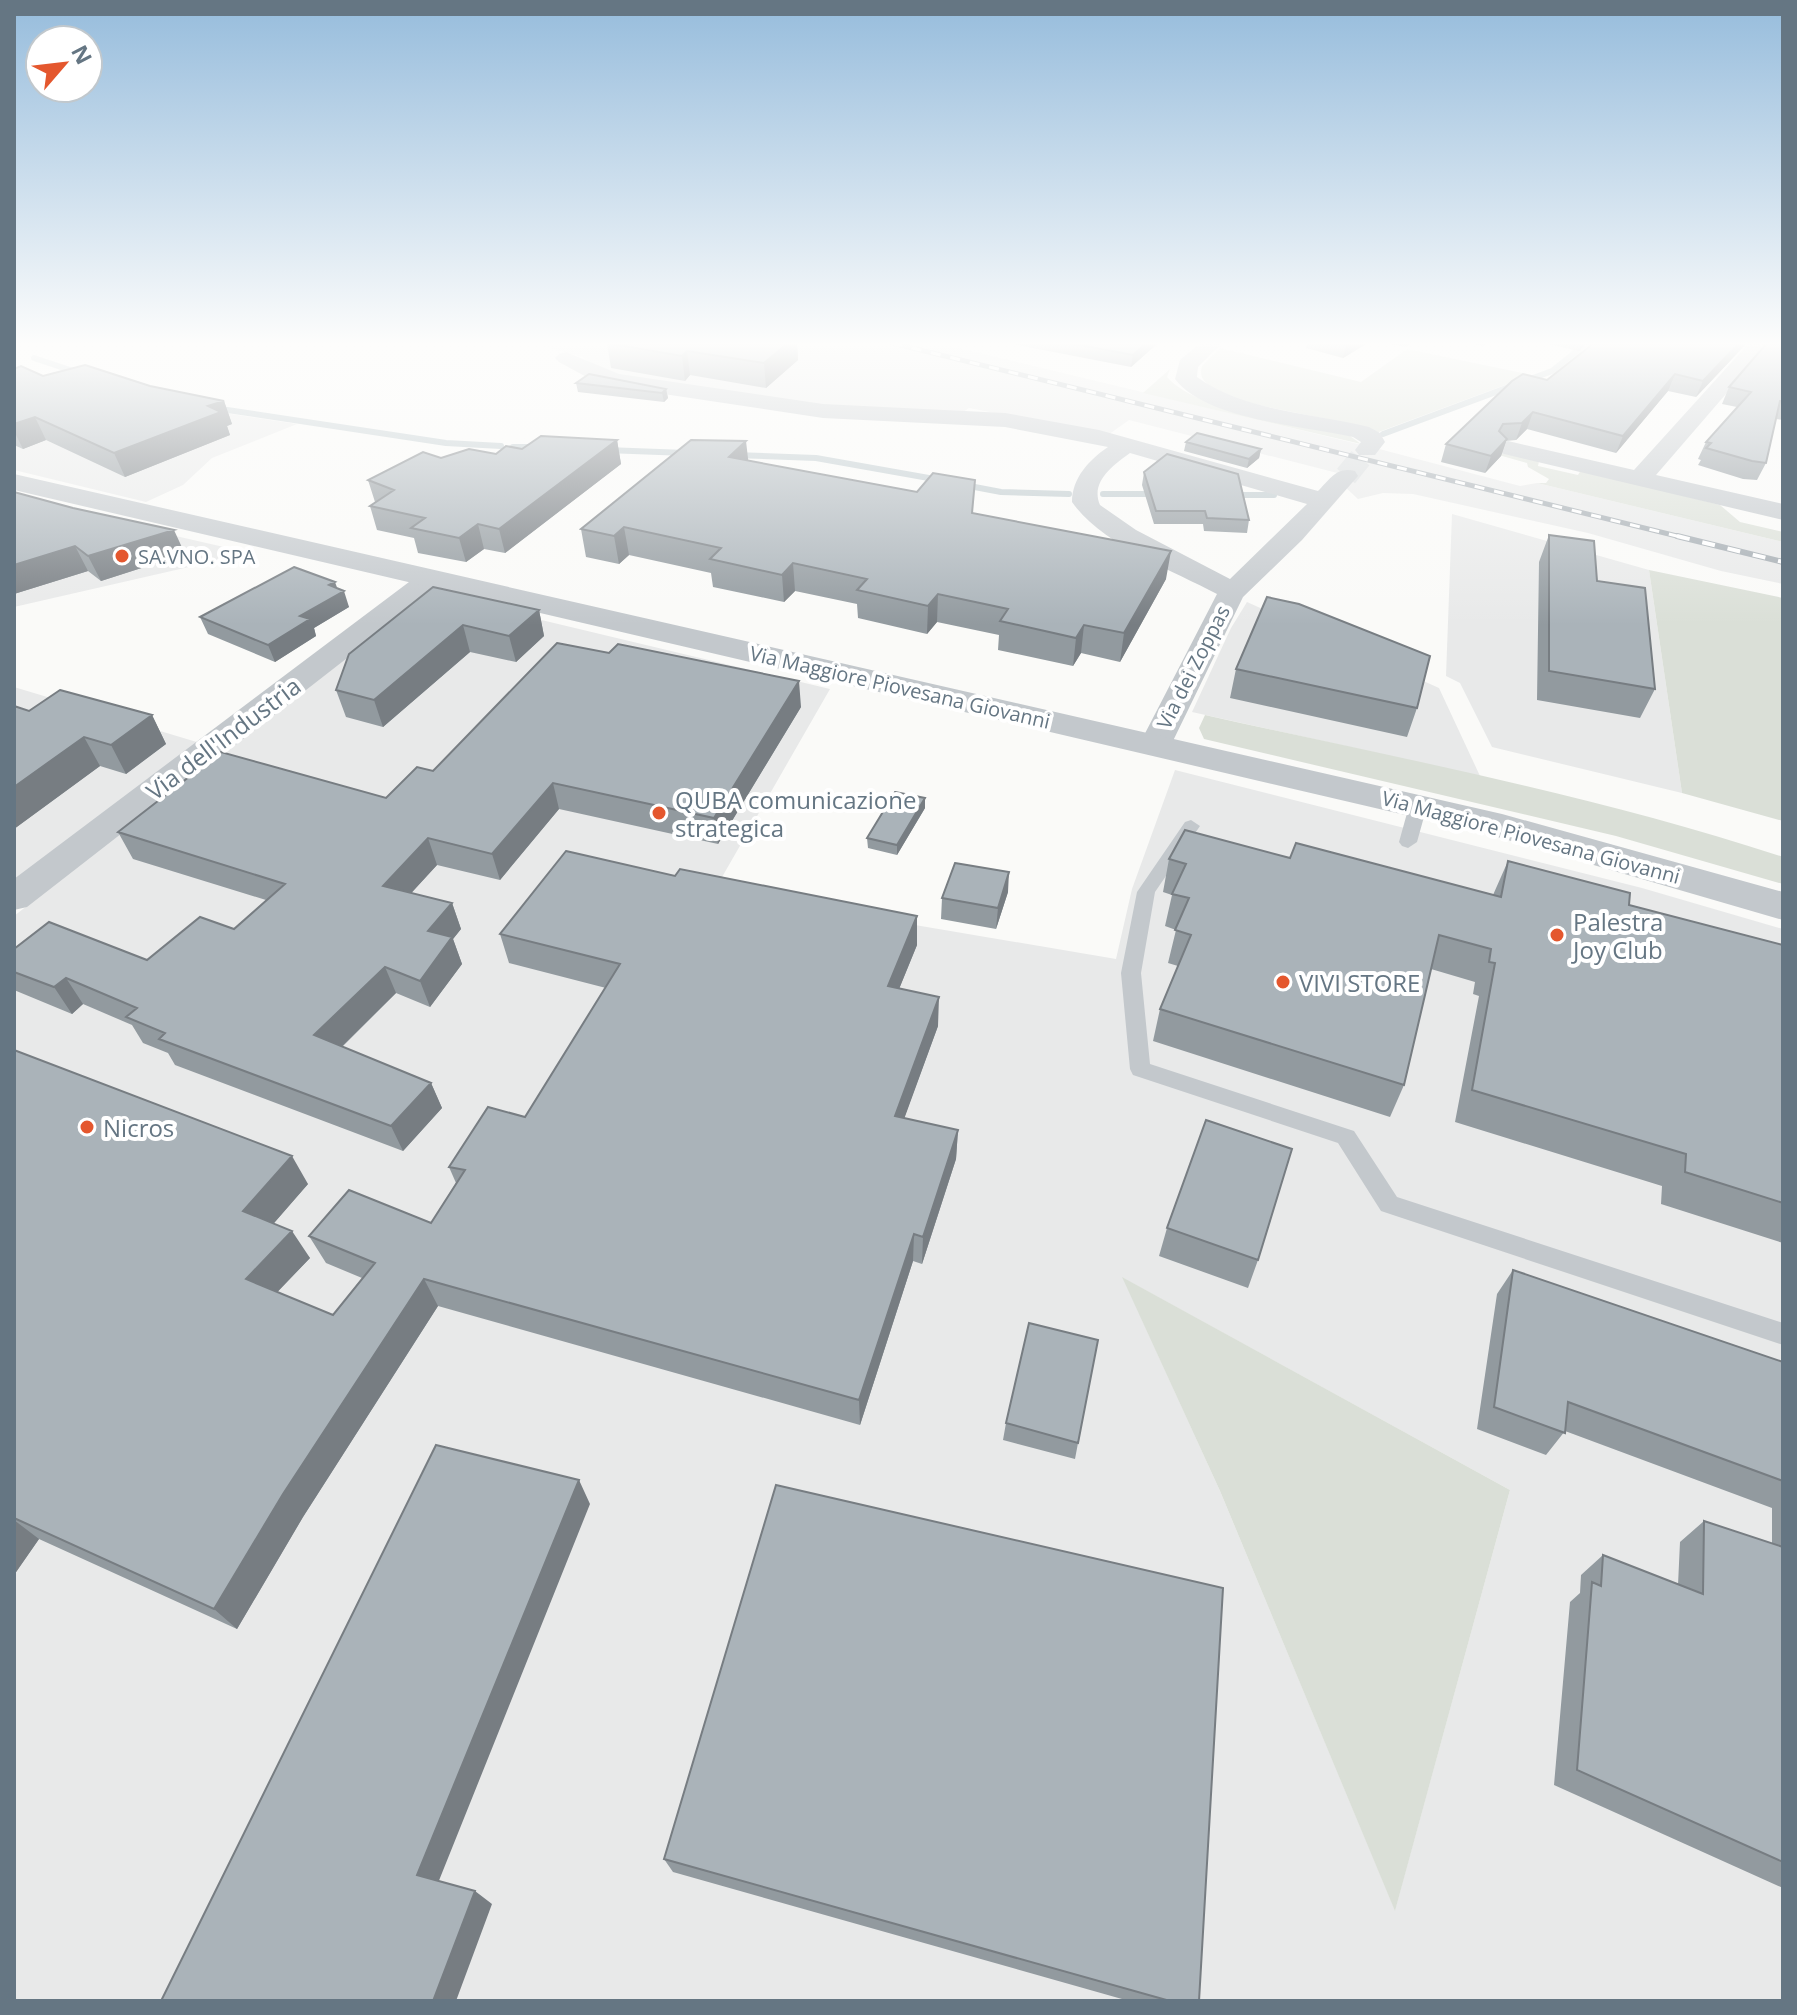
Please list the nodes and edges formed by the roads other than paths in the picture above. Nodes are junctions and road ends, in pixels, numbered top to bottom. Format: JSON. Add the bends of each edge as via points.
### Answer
{"nodes":[{"id":1,"x":1098,"y":437,"type":"edge"},
{"id":2,"x":1370,"y":437,"type":"tunnel mouth"},
{"id":3,"x":1676,"y":437,"type":"edge"},
{"id":4,"x":1127,"y":445,"type":"junction"},
{"id":5,"x":1508,"y":448,"type":"edge"},
{"id":6,"x":1367,"y":450,"type":"tunnel mouth"},
{"id":7,"x":1346,"y":476,"type":"tunnel mouth"},
{"id":8,"x":1639,"y":479,"type":"junction"},
{"id":9,"x":14,"y":482,"type":"edge"},
{"id":10,"x":1322,"y":500,"type":"junction"},
{"id":11,"x":1783,"y":512,"type":"edge"},
{"id":12,"x":431,"y":579,"type":"junction"},
{"id":13,"x":1233,"y":591,"type":"junction"},
{"id":14,"x":1155,"y":745,"type":"junction"},
{"id":15,"x":1191,"y":826,"type":"dead end"},
{"id":16,"x":14,"y":898,"type":"edge"},
{"id":17,"x":1783,"y":906,"type":"edge"},
{"id":18,"x":1783,"y":1334,"type":"edge"}],
"edges":[{"from":1,"to":4,"type":"street"},
{"from":2,"to":6,"type":"street"},
{"from":3,"to":8,"type":"street"},
{"from":4,"to":10,"type":"street"},
{"from":4,"to":13,"type":"street","name":"Via dei Zoppas","via":[[1094,472],[1086,507],[1115,529]]},
{"from":5,"to":8,"type":"street"},
{"from":7,"to":10,"type":"street","name":"Via dei Zoppas"},
{"from":8,"to":11,"type":"street"},
{"from":9,"to":12,"type":"street","name":"Via Maggiore Piovesana Giovanni"},
{"from":10,"to":13,"type":"street","name":"Via dei Zoppas"},
{"from":12,"to":14,"type":"street","name":"Via Maggiore Piovesana Giovanni"},
{"from":12,"to":16,"type":"street","name":"Via dell'Industria"},
{"from":13,"to":14,"type":"street","name":"Via dei Zoppas"},
{"from":14,"to":17,"type":"street","name":"Via Maggiore Piovesana Giovanni","via":[[1413,824],[1502,826]]},
{"from":15,"to":18,"type":"lane","via":[[1146,892],[1131,973],[1140,1069],[1346,1137],[1389,1204]]}]}
